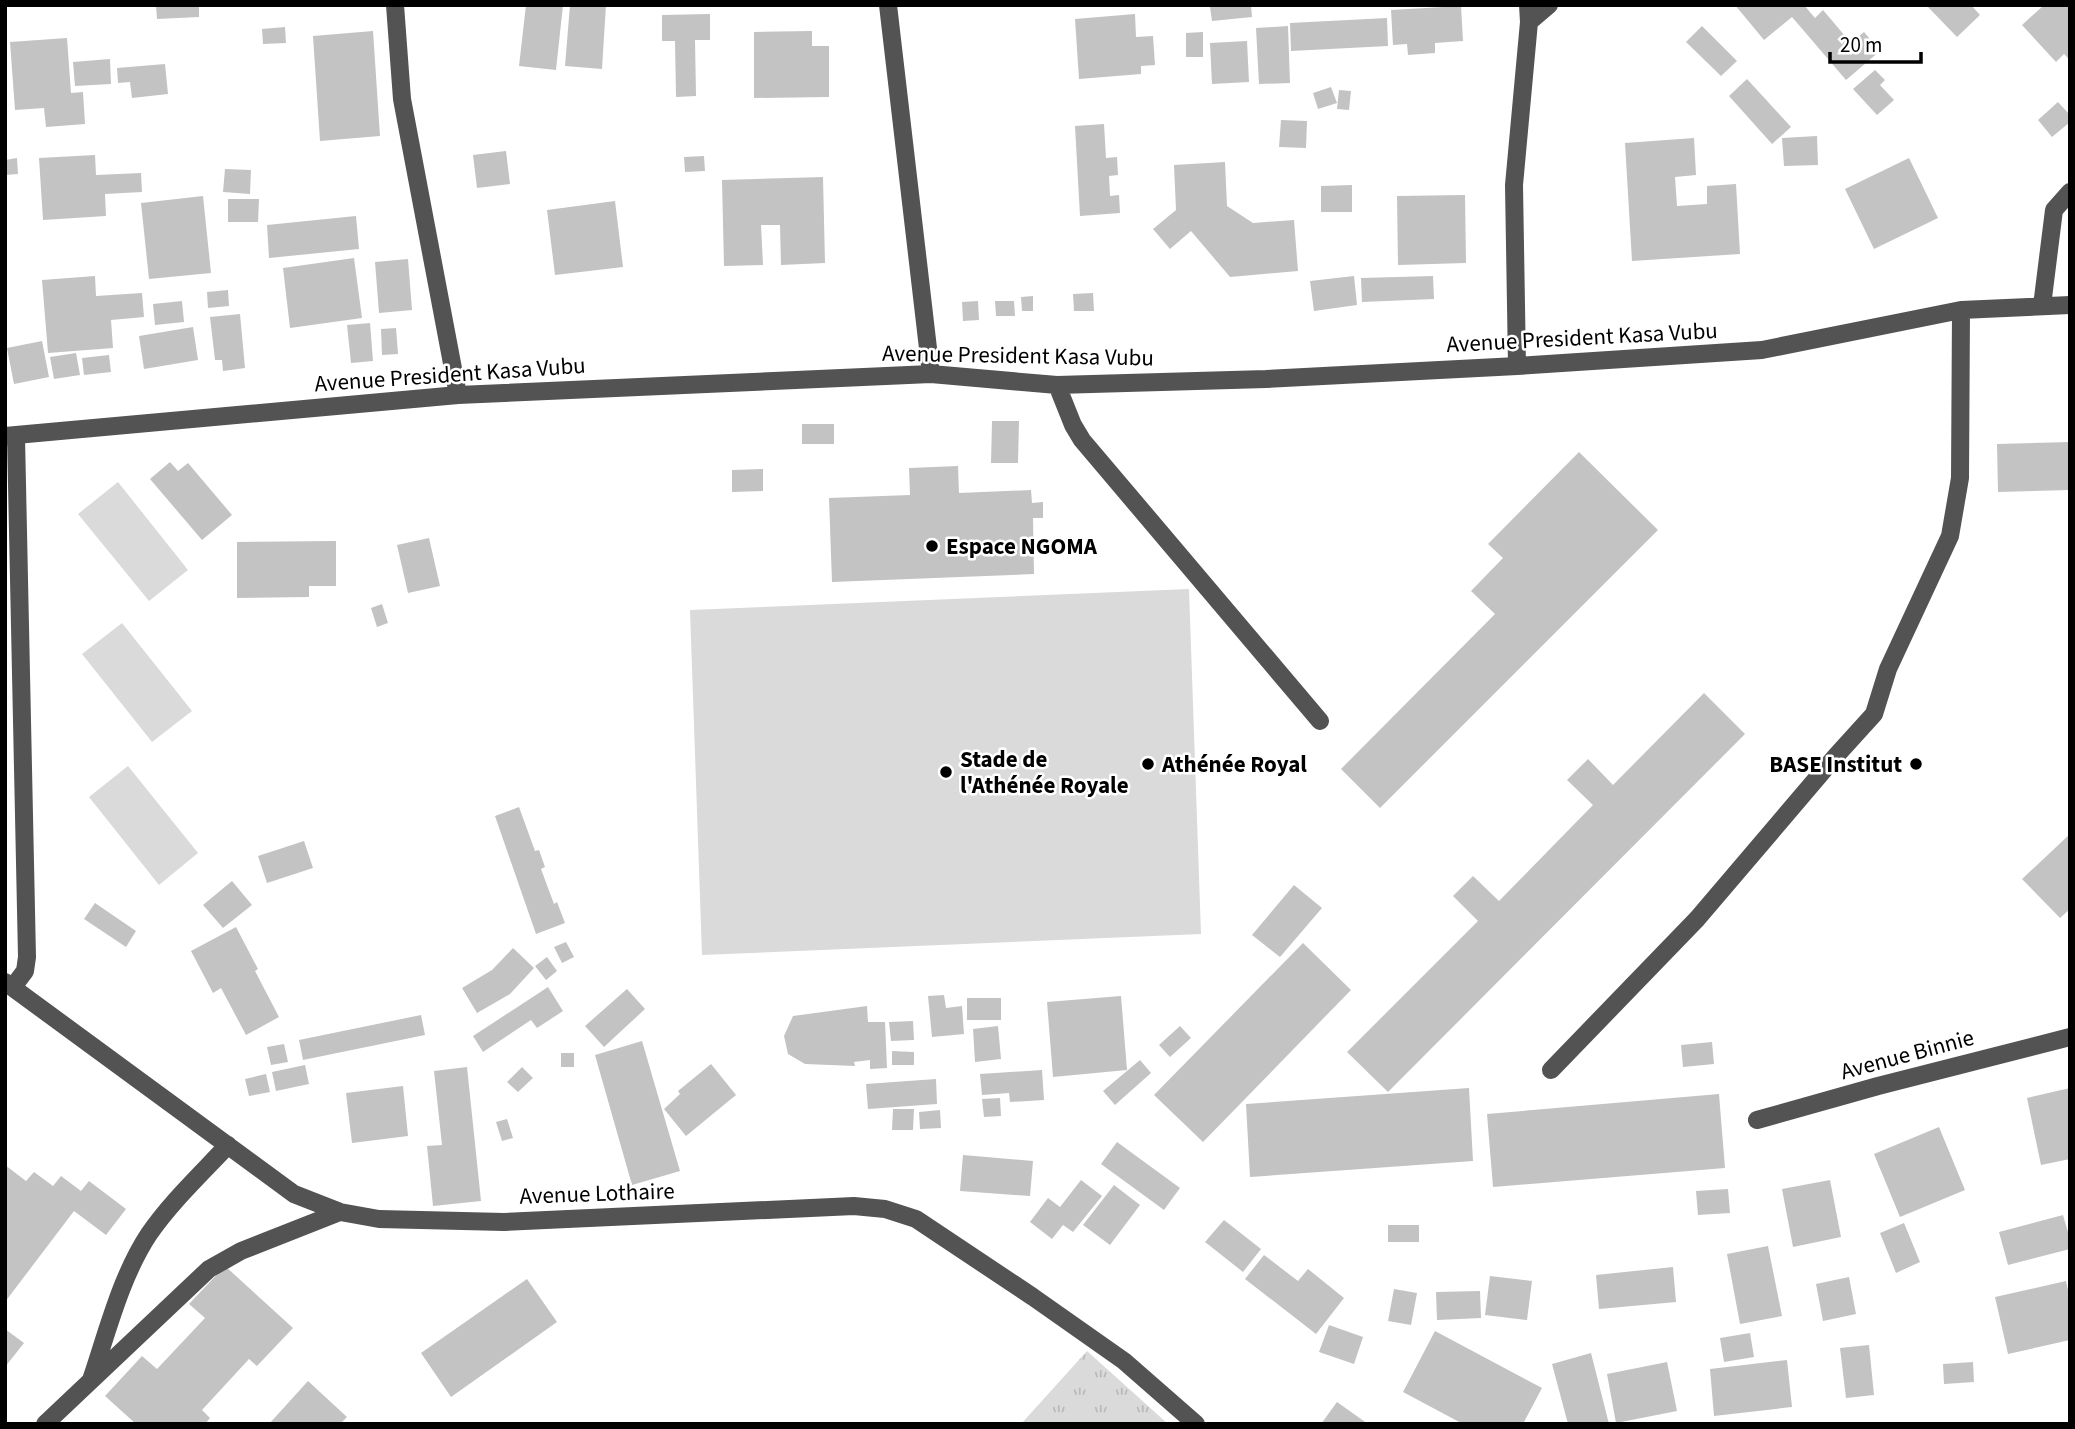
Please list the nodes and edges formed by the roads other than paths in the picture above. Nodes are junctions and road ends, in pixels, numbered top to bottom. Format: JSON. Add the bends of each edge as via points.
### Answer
{"nodes":[{"id":1,"x":395,"y":5,"type":"edge"},
{"id":2,"x":888,"y":5,"type":"edge"},
{"id":3,"x":1549,"y":5,"type":"edge"},
{"id":4,"x":1528,"y":14,"type":"edge"},
{"id":5,"x":2070,"y":192,"type":"edge"},
{"id":6,"x":2070,"y":305,"type":"edge"},
{"id":7,"x":2042,"y":306,"type":"junction"},
{"id":8,"x":1961,"y":310,"type":"junction"},
{"id":9,"x":1517,"y":366,"type":"junction"},
{"id":10,"x":931,"y":374,"type":"junction"},
{"id":11,"x":1056,"y":385,"type":"junction"},
{"id":12,"x":458,"y":395,"type":"junction"},
{"id":13,"x":11,"y":436,"type":"edge"},
{"id":14,"x":1320,"y":721,"type":"dead end"},
{"id":15,"x":9,"y":984,"type":"edge"},
{"id":16,"x":2070,"y":1037,"type":"edge"},
{"id":17,"x":1551,"y":1070,"type":"dead end"},
{"id":18,"x":1757,"y":1120,"type":"dead end"},
{"id":19,"x":228,"y":1145,"type":"junction"},
{"id":20,"x":340,"y":1212,"type":"junction"},
{"id":21,"x":90,"y":1382,"type":"junction"},
{"id":22,"x":45,"y":1424,"type":"edge"},
{"id":23,"x":1196,"y":1424,"type":"edge"}],
"edges":[{"from":1,"to":12,"type":"street","via":[[402,99]]},
{"from":2,"to":10,"type":"street"},
{"from":3,"to":4,"type":"street"},
{"from":4,"to":9,"type":"street","via":[[1514,185]]},
{"from":5,"to":7,"type":"street","via":[[2054,210]]},
{"from":6,"to":7,"type":"street","name":"Avenue President Kasa Vubu"},
{"from":7,"to":8,"type":"street","name":"Avenue President Kasa Vubu"},
{"from":8,"to":9,"type":"street","name":"Avenue President Kasa Vubu","via":[[1762,350]]},
{"from":8,"to":17,"type":"street","via":[[1960,478],[1950,536],[1888,669],[1874,714],[1697,919]]},
{"from":9,"to":11,"type":"street","name":"Avenue President Kasa Vubu"},
{"from":10,"to":11,"type":"street","name":"Avenue President Kasa Vubu"},
{"from":10,"to":12,"type":"street","name":"Avenue President Kasa Vubu"},
{"from":11,"to":14,"type":"street","via":[[1082,440]]},
{"from":12,"to":13,"type":"street","name":"Avenue President Kasa Vubu"},
{"from":13,"to":15,"type":"street","via":[[27,957],[25,971]]},
{"from":15,"to":19,"type":"street","name":"Avenue Lothaire"},
{"from":16,"to":18,"type":"street","name":"Avenue Binnie"},
{"from":19,"to":20,"type":"street","name":"Avenue Lothaire","via":[[294,1194]]},
{"from":19,"to":21,"type":"street","via":[[148,1236],[127,1278]]},
{"from":20,"to":21,"type":"street","via":[[241,1251],[209,1269]]},
{"from":20,"to":23,"type":"street","name":"Avenue Lothaire","via":[[379,1219],[504,1222],[854,1206],[885,1209],[916,1219],[1033,1297],[1124,1361]]},
{"from":21,"to":22,"type":"street"}]}
